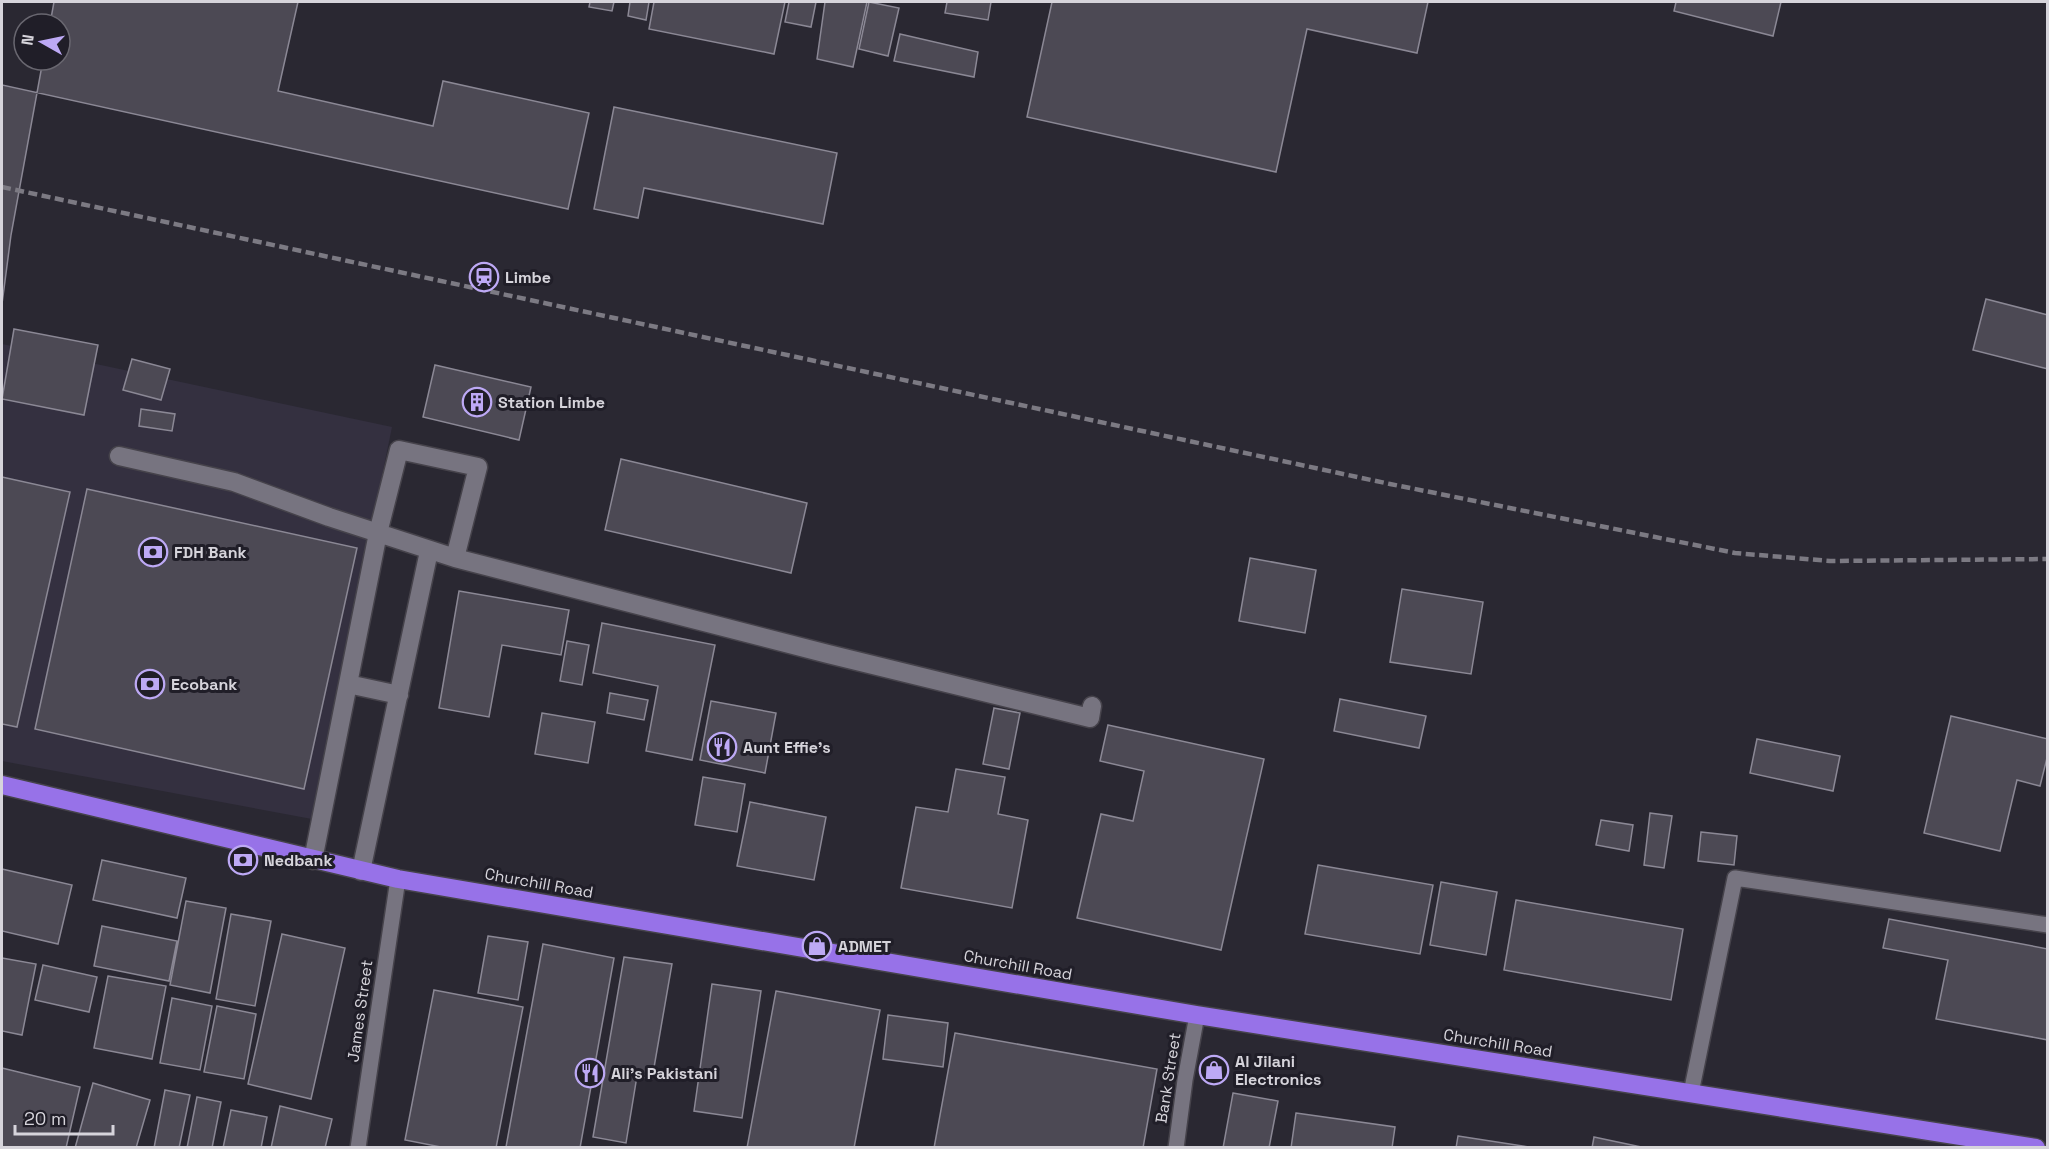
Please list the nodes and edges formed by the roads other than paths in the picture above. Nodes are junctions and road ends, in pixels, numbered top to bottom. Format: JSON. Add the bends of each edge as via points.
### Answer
{"nodes":[{"id":1,"x":119,"y":456,"type":"dead end"},
{"id":2,"x":378,"y":533,"type":"junction"},
{"id":3,"x":429,"y":551,"type":"junction"},
{"id":4,"x":454,"y":558,"type":"junction"},
{"id":5,"x":348,"y":684,"type":"junction"},
{"id":6,"x":399,"y":695,"type":"junction"},
{"id":7,"x":1092,"y":706,"type":"dead end"},
{"id":8,"x":2,"y":785,"type":"edge"},
{"id":9,"x":313,"y":860,"type":"junction"},
{"id":10,"x":361,"y":871,"type":"junction"},
{"id":11,"x":398,"y":879,"type":"junction"},
{"id":12,"x":2048,"y":925,"type":"edge"},
{"id":13,"x":1197,"y":1015,"type":"junction"},
{"id":14,"x":1691,"y":1093,"type":"junction"},
{"id":15,"x":358,"y":1148,"type":"edge"},
{"id":16,"x":1176,"y":1148,"type":"edge"},
{"id":17,"x":2036,"y":1148,"type":"edge"}],
"edges":[{"from":1,"to":2,"type":"street","via":[[234,482]]},
{"from":2,"to":3,"type":"street"},
{"from":2,"to":4,"type":"street","via":[[399,450],[478,467]]},
{"from":2,"to":5,"type":"street"},
{"from":3,"to":4,"type":"street"},
{"from":3,"to":6,"type":"street"},
{"from":4,"to":7,"type":"street","via":[[1090,718]]},
{"from":5,"to":6,"type":"street"},
{"from":5,"to":9,"type":"street"},
{"from":6,"to":10,"type":"street"},
{"from":8,"to":9,"type":"highway","name":"Churchill Road"},
{"from":9,"to":10,"type":"highway","name":"Churchill Road"},
{"from":10,"to":11,"type":"highway","name":"Churchill Road"},
{"from":11,"to":13,"type":"highway","name":"Churchill Road"},
{"from":11,"to":15,"type":"lane","name":"James Street"},
{"from":12,"to":14,"type":"lane","via":[[1735,878]]},
{"from":13,"to":14,"type":"highway","name":"Churchill Road"},
{"from":13,"to":16,"type":"lane","name":"Bank Street"},
{"from":14,"to":17,"type":"highway","name":"Churchill Road"}]}
